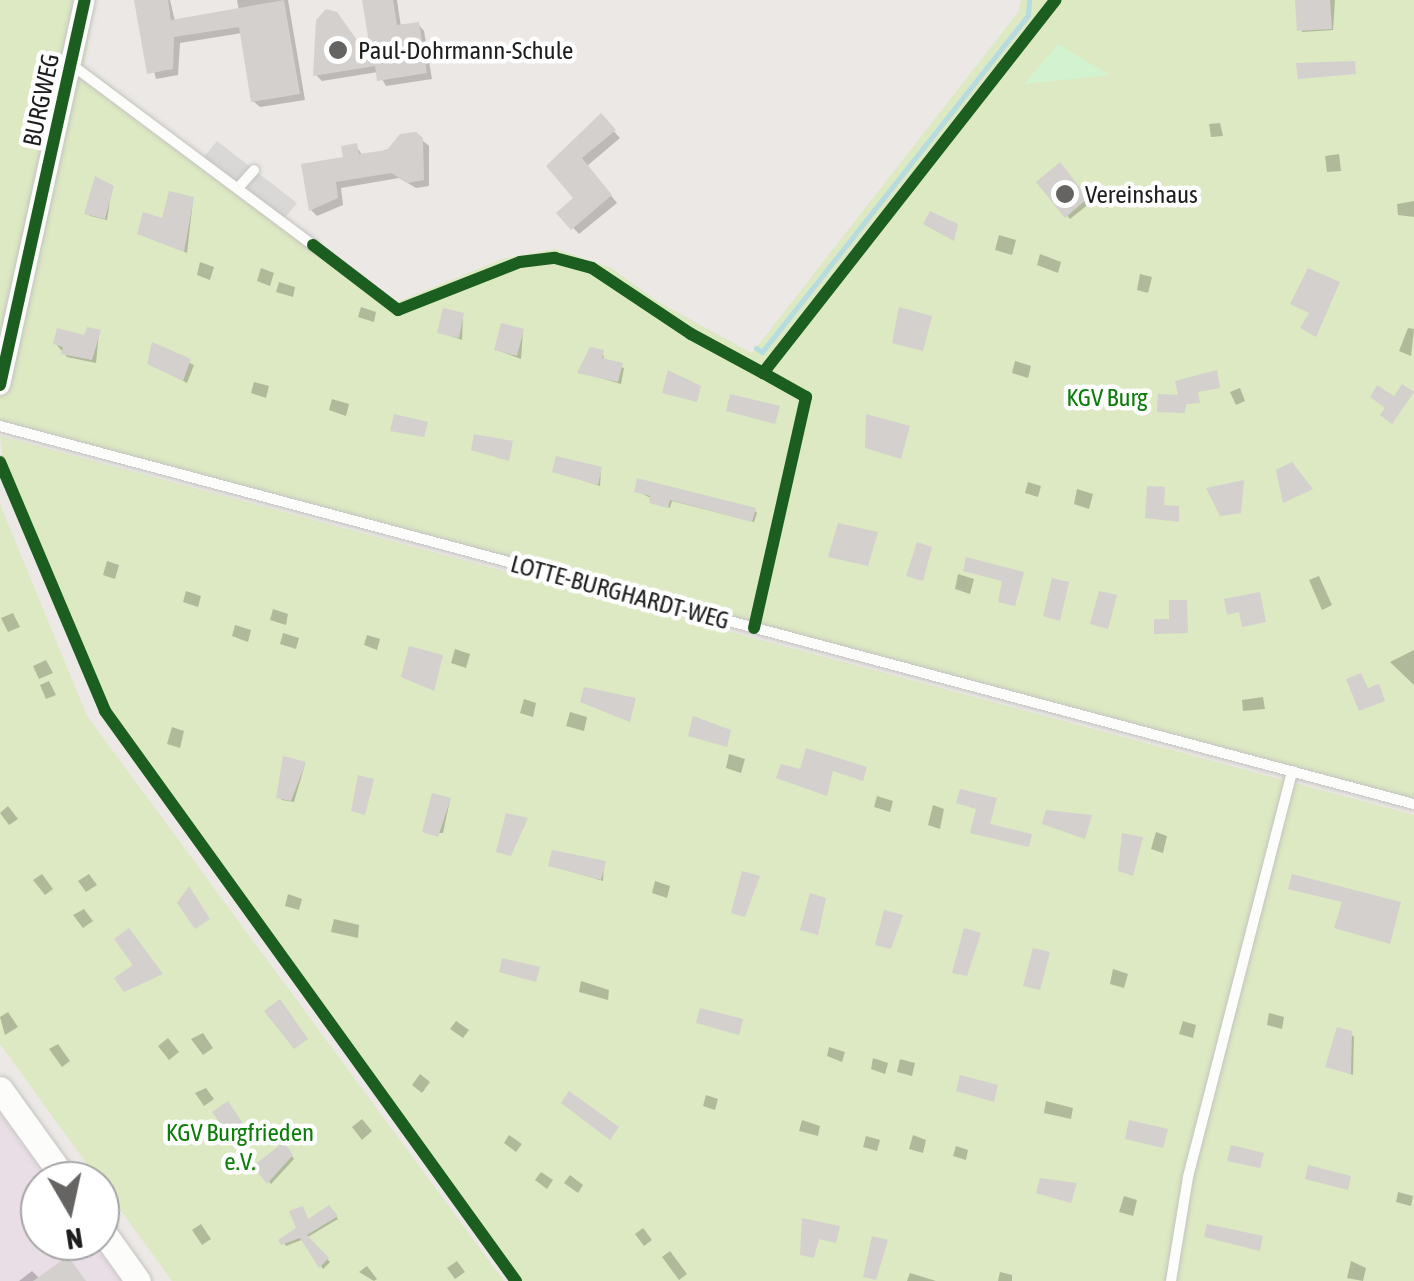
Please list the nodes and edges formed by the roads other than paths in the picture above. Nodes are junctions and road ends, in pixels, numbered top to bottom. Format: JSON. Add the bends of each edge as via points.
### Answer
{"nodes":[{"id":1,"x":84,"y":0,"type":"edge"},
{"id":2,"x":71,"y":64,"type":"junction"},
{"id":3,"x":254,"y":170,"type":"dead end"},
{"id":4,"x":238,"y":188,"type":"junction"},
{"id":5,"x":313,"y":245,"type":"dead end"},
{"id":6,"x":0,"y":385,"type":"edge"},
{"id":7,"x":0,"y":426,"type":"edge"},
{"id":8,"x":1292,"y":771,"type":"junction"},
{"id":9,"x":1414,"y":804,"type":"edge"},
{"id":10,"x":0,"y":1089,"type":"edge"},
{"id":11,"x":52,"y":1161,"type":"edge"},
{"id":12,"x":120,"y":1256,"type":"edge"},
{"id":13,"x":138,"y":1281,"type":"edge"},
{"id":14,"x":1172,"y":1281,"type":"edge"}],
"edges":[{"from":1,"to":2,"type":"street","name":"BURGWEG"},
{"from":2,"to":4,"type":"lane"},
{"from":2,"to":6,"type":"street","name":"BURGWEG"},
{"from":3,"to":4,"type":"lane"},
{"from":4,"to":5,"type":"lane"},
{"from":7,"to":8,"type":"lane","name":"LOTTE-BURGHARDT-WEG"},
{"from":8,"to":9,"type":"lane","name":"LOTTE-BURGHARDT-WEG"},
{"from":8,"to":14,"type":"lane","via":[[1188,1177]]},
{"from":10,"to":11,"type":"street"},
{"from":12,"to":13,"type":"street"}]}
